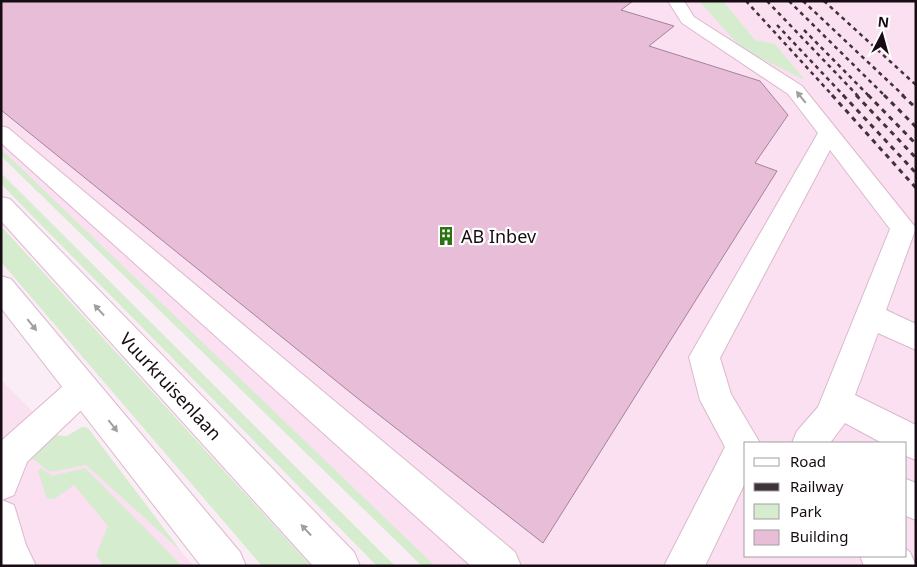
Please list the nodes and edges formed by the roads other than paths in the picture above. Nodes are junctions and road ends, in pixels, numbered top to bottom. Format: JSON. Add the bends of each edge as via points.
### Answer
{"nodes":[{"id":1,"x":676,"y":1,"type":"edge"},
{"id":2,"x":1,"y":132,"type":"edge"},
{"id":3,"x":825,"y":138,"type":"junction"},
{"id":4,"x":1,"y":206,"type":"edge"},
{"id":5,"x":910,"y":230,"type":"edge"},
{"id":6,"x":1,"y":287,"type":"edge"},
{"id":7,"x":870,"y":315,"type":"junction"},
{"id":8,"x":916,"y":338,"type":"edge"},
{"id":9,"x":83,"y":388,"type":"junction"},
{"id":10,"x":836,"y":402,"type":"junction"},
{"id":11,"x":810,"y":442,"type":"edge"},
{"id":12,"x":916,"y":443,"type":"edge"},
{"id":13,"x":744,"y":445,"type":"edge"},
{"id":14,"x":744,"y":449,"type":"edge"},
{"id":15,"x":1,"y":482,"type":"edge"},
{"id":16,"x":1,"y":518,"type":"edge"},
{"id":17,"x":882,"y":557,"type":"edge"},
{"id":18,"x":16,"y":566,"type":"edge"},
{"id":19,"x":226,"y":566,"type":"edge"},
{"id":20,"x":340,"y":566,"type":"edge"},
{"id":21,"x":501,"y":566,"type":"edge"},
{"id":22,"x":684,"y":566,"type":"edge"},
{"id":23,"x":896,"y":566,"type":"edge"}],
"edges":[{"from":1,"to":3,"type":"main road","via":[[688,20],[766,71],[772,84]]},
{"from":2,"to":21,"type":"main road"},
{"from":3,"to":5,"type":"main road"},
{"from":3,"to":13,"type":"main road","via":[[704,357],[716,400]]},
{"from":20,"to":4,"type":"main road","name":"Vuurkruisenlaan","one_way":true},
{"from":5,"to":7,"type":"main road"},
{"from":6,"to":9,"type":"main road","one_way":true},
{"from":7,"to":8,"type":"main road"},
{"from":7,"to":10,"type":"main road"},
{"from":9,"to":15,"type":"main road","via":[[15,450]]},
{"from":9,"to":19,"type":"main road","one_way":true},
{"from":10,"to":11,"type":"main road","via":[[831,417]]},
{"from":10,"to":12,"type":"main road"},
{"from":14,"to":22,"type":"main road"},
{"from":16,"to":18,"type":"main road","via":[[8,549]]},
{"from":17,"to":23,"type":"main road"}]}
